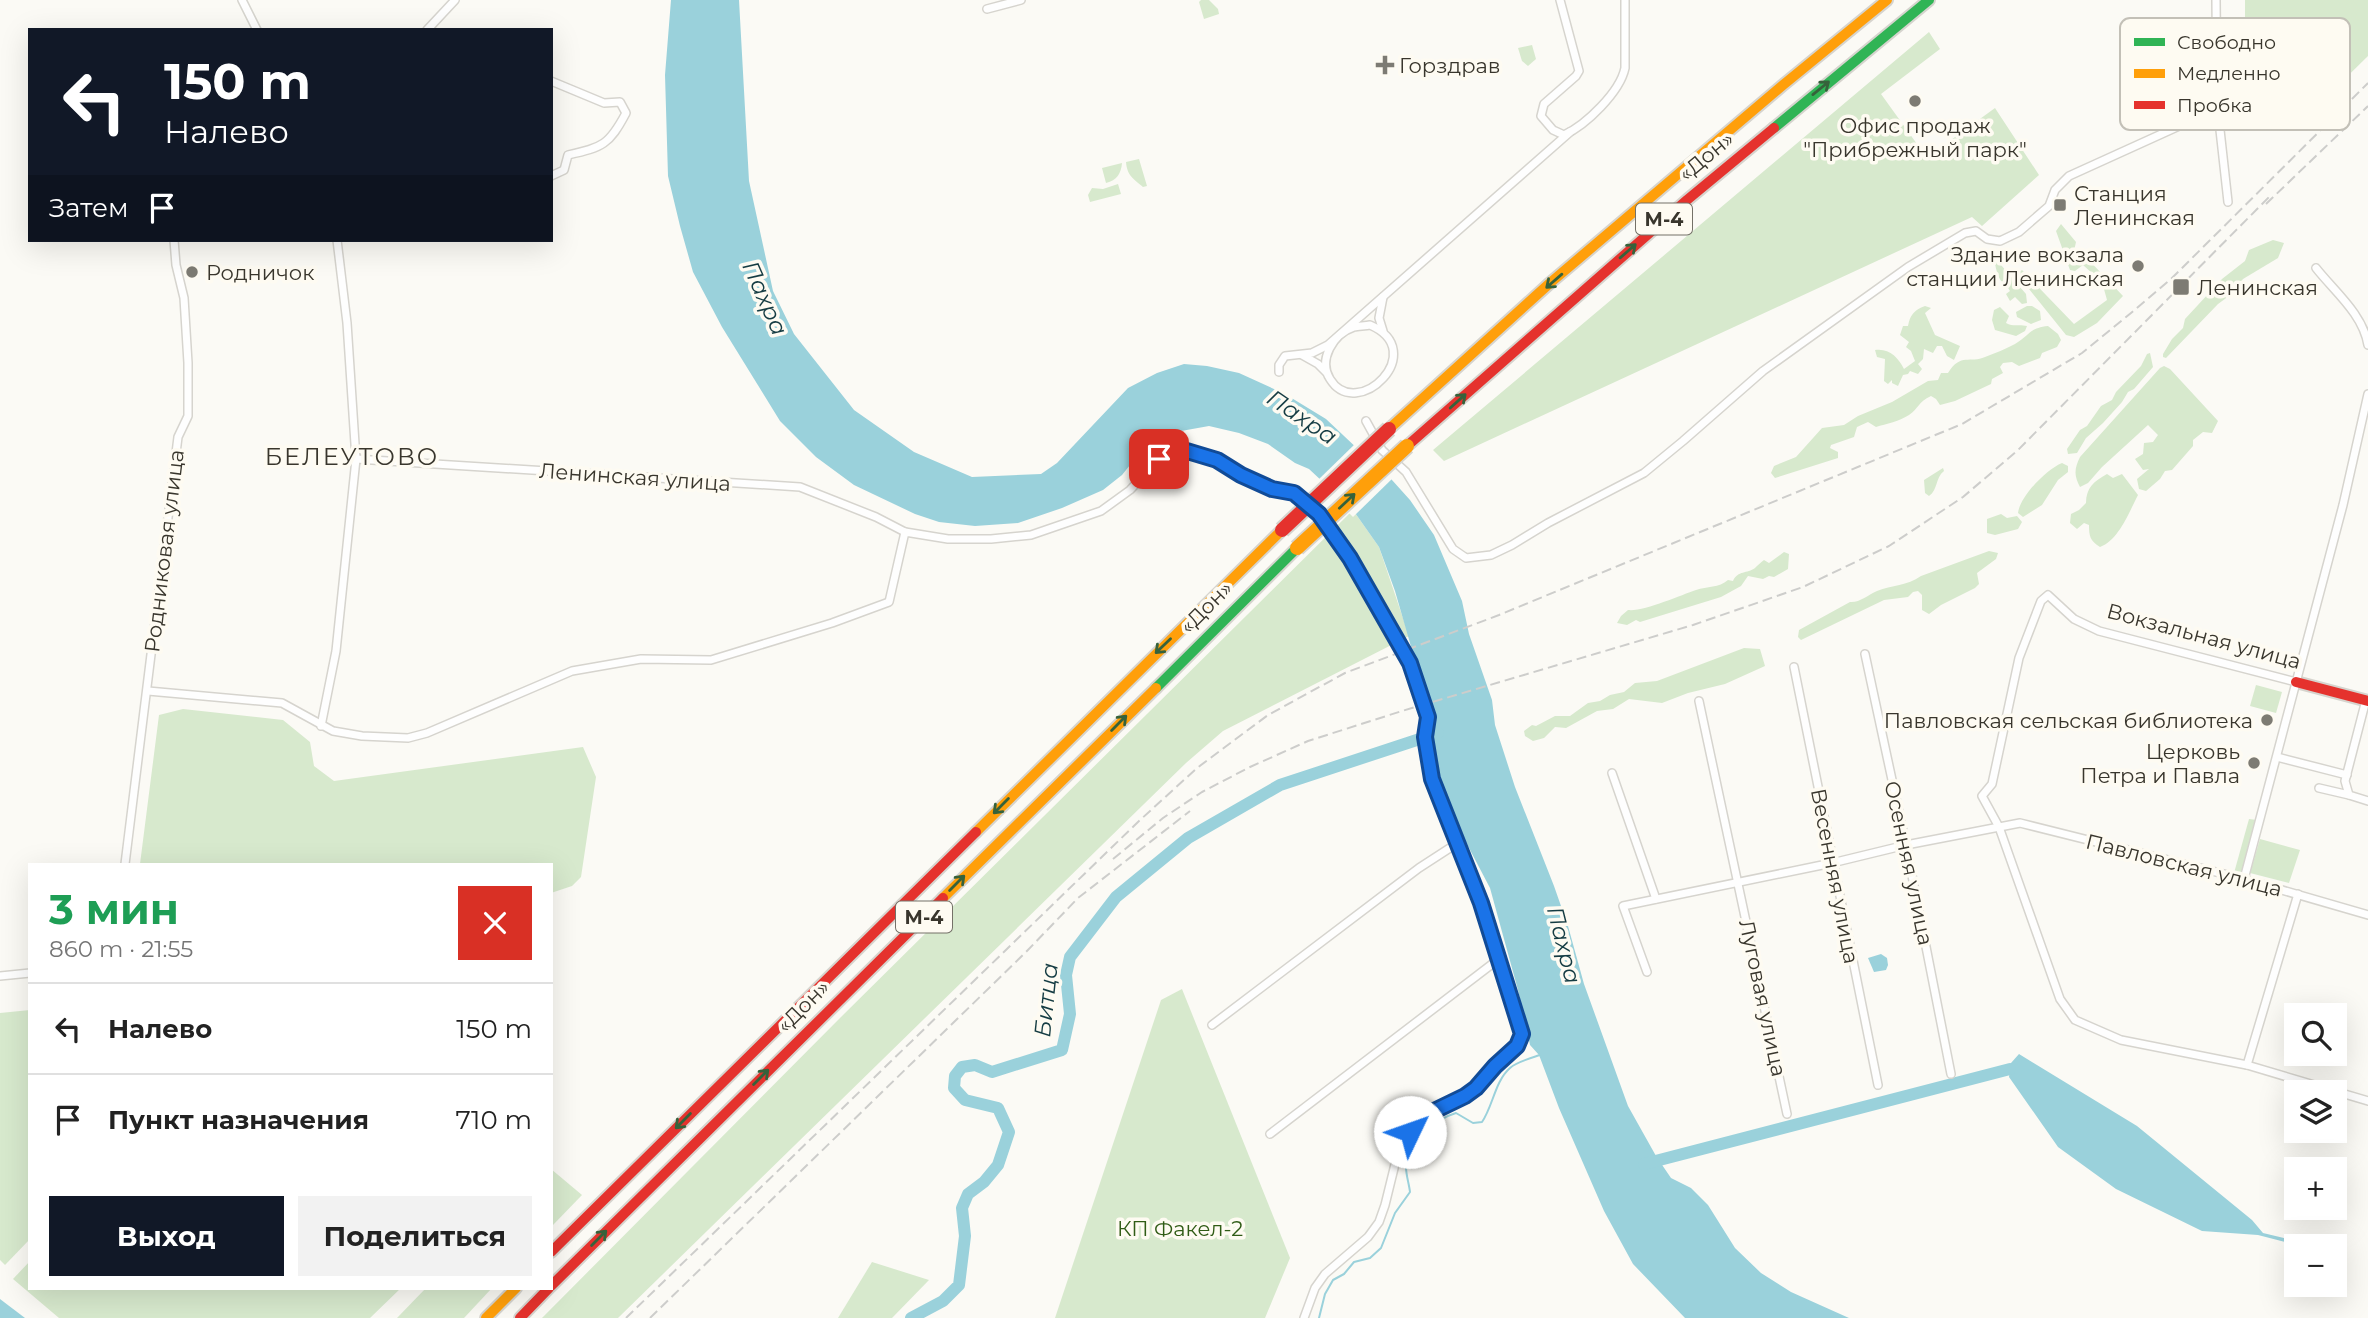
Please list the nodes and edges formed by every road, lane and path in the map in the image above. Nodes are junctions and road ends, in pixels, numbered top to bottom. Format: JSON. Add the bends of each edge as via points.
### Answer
{"nodes":[{"id":1,"x":242,"y":0,"type":"edge"},
{"id":2,"x":455,"y":0,"type":"edge"},
{"id":3,"x":1021,"y":0,"type":"edge"},
{"id":4,"x":1560,"y":0,"type":"edge"},
{"id":5,"x":1625,"y":0,"type":"edge"},
{"id":6,"x":1887,"y":0,"type":"edge"},
{"id":7,"x":1929,"y":0,"type":"edge"},
{"id":8,"x":2216,"y":0,"type":"edge"},
{"id":9,"x":987,"y":9,"type":"dead end"},
{"id":10,"x":2216,"y":18,"type":"edge"},
{"id":11,"x":256,"y":28,"type":"edge"},
{"id":12,"x":430,"y":28,"type":"edge"},
{"id":13,"x":553,"y":81,"type":"edge"},
{"id":14,"x":2171,"y":130,"type":"edge"},
{"id":15,"x":2220,"y":130,"type":"edge"},
{"id":16,"x":1570,"y":132,"type":"junction"},
{"id":17,"x":553,"y":175,"type":"edge"},
{"id":18,"x":2228,"y":202,"type":"dead end"},
{"id":19,"x":174,"y":242,"type":"edge"},
{"id":20,"x":337,"y":242,"type":"edge"},
{"id":21,"x":2316,"y":268,"type":"dead end"},
{"id":22,"x":1383,"y":297,"type":"junction"},
{"id":23,"x":1383,"y":331,"type":"junction"},
{"id":24,"x":2367,"y":332,"type":"edge"},
{"id":25,"x":1341,"y":334,"type":"junction"},
{"id":26,"x":2368,"y":345,"type":"edge"},
{"id":27,"x":1302,"y":355,"type":"junction"},
{"id":28,"x":1279,"y":372,"type":"dead end"},
{"id":29,"x":1326,"y":372,"type":"junction"},
{"id":30,"x":2368,"y":394,"type":"edge"},
{"id":31,"x":1366,"y":421,"type":"dead end"},
{"id":32,"x":356,"y":459,"type":"junction"},
{"id":33,"x":905,"y":531,"type":"junction"},
{"id":34,"x":1865,"y":654,"type":"dead end"},
{"id":35,"x":1794,"y":667,"type":"dead end"},
{"id":36,"x":2296,"y":682,"type":"junction"},
{"id":37,"x":148,"y":691,"type":"junction"},
{"id":38,"x":1699,"y":701,"type":"dead end"},
{"id":39,"x":2367,"y":701,"type":"edge"},
{"id":40,"x":321,"y":726,"type":"junction"},
{"id":41,"x":2277,"y":757,"type":"junction"},
{"id":42,"x":1612,"y":773,"type":"dead end"},
{"id":43,"x":2347,"y":775,"type":"junction"},
{"id":44,"x":2319,"y":788,"type":"dead end"},
{"id":45,"x":2349,"y":795,"type":"junction"},
{"id":46,"x":2368,"y":801,"type":"edge"},
{"id":47,"x":1999,"y":827,"type":"junction"},
{"id":48,"x":1456,"y":844,"type":"junction"},
{"id":49,"x":1906,"y":845,"type":"junction"},
{"id":50,"x":125,"y":863,"type":"edge"},
{"id":51,"x":1832,"y":863,"type":"junction"},
{"id":52,"x":2244,"y":879,"type":"junction"},
{"id":53,"x":1738,"y":883,"type":"junction"},
{"id":54,"x":2298,"y":894,"type":"junction"},
{"id":55,"x":1656,"y":899,"type":"junction"},
{"id":56,"x":2368,"y":915,"type":"edge"},
{"id":57,"x":1500,"y":958,"type":"junction"},
{"id":58,"x":1647,"y":972,"type":"dead end"},
{"id":59,"x":28,"y":973,"type":"edge"},
{"id":60,"x":0,"y":976,"type":"edge"},
{"id":61,"x":1212,"y":1025,"type":"dead end"},
{"id":62,"x":2248,"y":1065,"type":"junction"},
{"id":63,"x":1951,"y":1074,"type":"dead end"},
{"id":64,"x":1878,"y":1085,"type":"dead end"},
{"id":65,"x":2368,"y":1101,"type":"edge"},
{"id":66,"x":1787,"y":1114,"type":"dead end"},
{"id":67,"x":1270,"y":1134,"type":"dead end"},
{"id":68,"x":553,"y":1250,"type":"edge"},
{"id":69,"x":553,"y":1284,"type":"edge"},
{"id":70,"x":514,"y":1290,"type":"edge"},
{"id":71,"x":547,"y":1290,"type":"edge"},
{"id":72,"x":486,"y":1318,"type":"edge"},
{"id":73,"x":520,"y":1318,"type":"edge"},
{"id":74,"x":1304,"y":1318,"type":"edge"}],
"edges":[{"from":1,"to":11,"type":"street"},
{"from":2,"to":12,"type":"street"},
{"from":3,"to":9,"type":"street"},
{"from":4,"to":16,"type":"street","via":[[1579,71],[1544,104],[1541,116],[1558,134]]},
{"from":5,"to":16,"type":"street","via":[[1623,77],[1614,94]]},
{"from":6,"to":68,"type":"main road","name":"«Дон»","number":"М-4","one_way":true,"bridge":true,"via":[[1652,196],[1389,429],[1130,678]]},
{"from":69,"to":7,"type":"main road","name":"«Дон»","number":"М-4","one_way":true,"bridge":true,"via":[[1297,548],[1406,446],[1688,200]]},
{"from":8,"to":10,"type":"street"},
{"from":13,"to":17,"type":"street","via":[[604,103],[620,102],[626,113],[614,136],[593,149],[568,155],[564,170]]},
{"from":14,"to":31,"type":"street","via":[[2070,176],[2055,190],[2049,206],[2019,232],[2000,241],[1976,231],[1965,233],[1908,267],[1763,371],[1644,473],[1492,555],[1466,558],[1453,549],[1406,472],[1382,450]]},
{"from":15,"to":18,"type":"street"},
{"from":16,"to":22,"type":"street"},
{"from":19,"to":37,"type":"street","name":"Родниковая улица","via":[[184,298],[188,416],[178,437]]},
{"from":20,"to":32,"type":"street"},
{"from":21,"to":24,"type":"street"},
{"from":22,"to":23,"type":"street","via":[[1379,318]]},
{"from":22,"to":25,"type":"street"},
{"from":23,"to":25,"type":"street","via":[[1370,325]]},
{"from":23,"to":29,"type":"street","via":[[1394,349],[1391,366],[1380,384],[1348,393],[1334,386]]},
{"from":24,"to":26,"type":"street"},
{"from":25,"to":27,"type":"street","via":[[1328,345]]},
{"from":25,"to":29,"type":"street","via":[[1326,351]]},
{"from":27,"to":28,"type":"street","via":[[1285,356]]},
{"from":27,"to":29,"type":"street"},
{"from":30,"to":36,"type":"street"},
{"from":32,"to":33,"type":"street","name":"Ленинская улица","via":[[800,487]]},
{"from":32,"to":40,"type":"street","via":[[336,651]]},
{"from":33,"to":40,"type":"street","via":[[889,602],[832,623],[711,660],[641,659],[572,671],[408,738],[362,736]]},
{"from":33,"to":48,"type":"street","name":"Ленинская улица","via":[[948,539],[1031,535],[1101,511],[1130,490],[1159,459],[1187,451],[1217,460],[1272,489],[1294,493],[1319,514],[1350,558],[1409,662],[1428,717],[1425,737],[1432,779]]},
{"from":34,"to":49,"type":"street","name":"Осенняя улица"},
{"from":35,"to":51,"type":"street","name":"Весенняя улица"},
{"from":36,"to":39,"type":"main road","name":"Вокзальная улица"},
{"from":36,"to":41,"type":"street"},
{"from":36,"to":47,"type":"street","name":"Вокзальная улица","via":[[2099,631],[2074,619],[2048,595],[2041,601],[2019,658],[1992,784],[1982,796]]},
{"from":37,"to":40,"type":"street","via":[[282,703]]},
{"from":37,"to":50,"type":"street","name":"Родниковая улица"},
{"from":38,"to":53,"type":"street","name":"Луговая улица"},
{"from":39,"to":43,"type":"street"},
{"from":41,"to":43,"type":"street"},
{"from":41,"to":52,"type":"street"},
{"from":42,"to":55,"type":"street"},
{"from":43,"to":45,"type":"street"},
{"from":44,"to":45,"type":"street"},
{"from":45,"to":46,"type":"street"},
{"from":47,"to":49,"type":"street"},
{"from":47,"to":52,"type":"street","name":"Павловская улица","via":[[2020,824]]},
{"from":47,"to":62,"type":"street","via":[[2060,999],[2074,1020],[2121,1040]]},
{"from":48,"to":57,"type":"street","name":"Ленинская улица"},
{"from":48,"to":61,"type":"street"},
{"from":49,"to":51,"type":"street"},
{"from":49,"to":63,"type":"street","name":"Осенняя улица"},
{"from":51,"to":53,"type":"street"},
{"from":51,"to":64,"type":"street","name":"Весенняя улица"},
{"from":52,"to":54,"type":"street","name":"Павловская улица"},
{"from":53,"to":55,"type":"street"},
{"from":53,"to":66,"type":"street","name":"Луговая улица"},
{"from":54,"to":56,"type":"street","name":"Павловская улица"},
{"from":54,"to":62,"type":"street"},
{"from":55,"to":58,"type":"street","via":[[1623,906]]},
{"from":57,"to":67,"type":"street"},
{"from":57,"to":74,"type":"street","name":"Ленинская улица","via":[[1522,1034],[1517,1046],[1476,1088],[1421,1120],[1400,1144],[1379,1222],[1325,1273]]},
{"from":59,"to":60,"type":"street"},
{"from":62,"to":65,"type":"street"},
{"from":70,"to":72,"type":"main road"},
{"from":71,"to":73,"type":"main road","name":"«Дон»","number":"М-4"}]}
